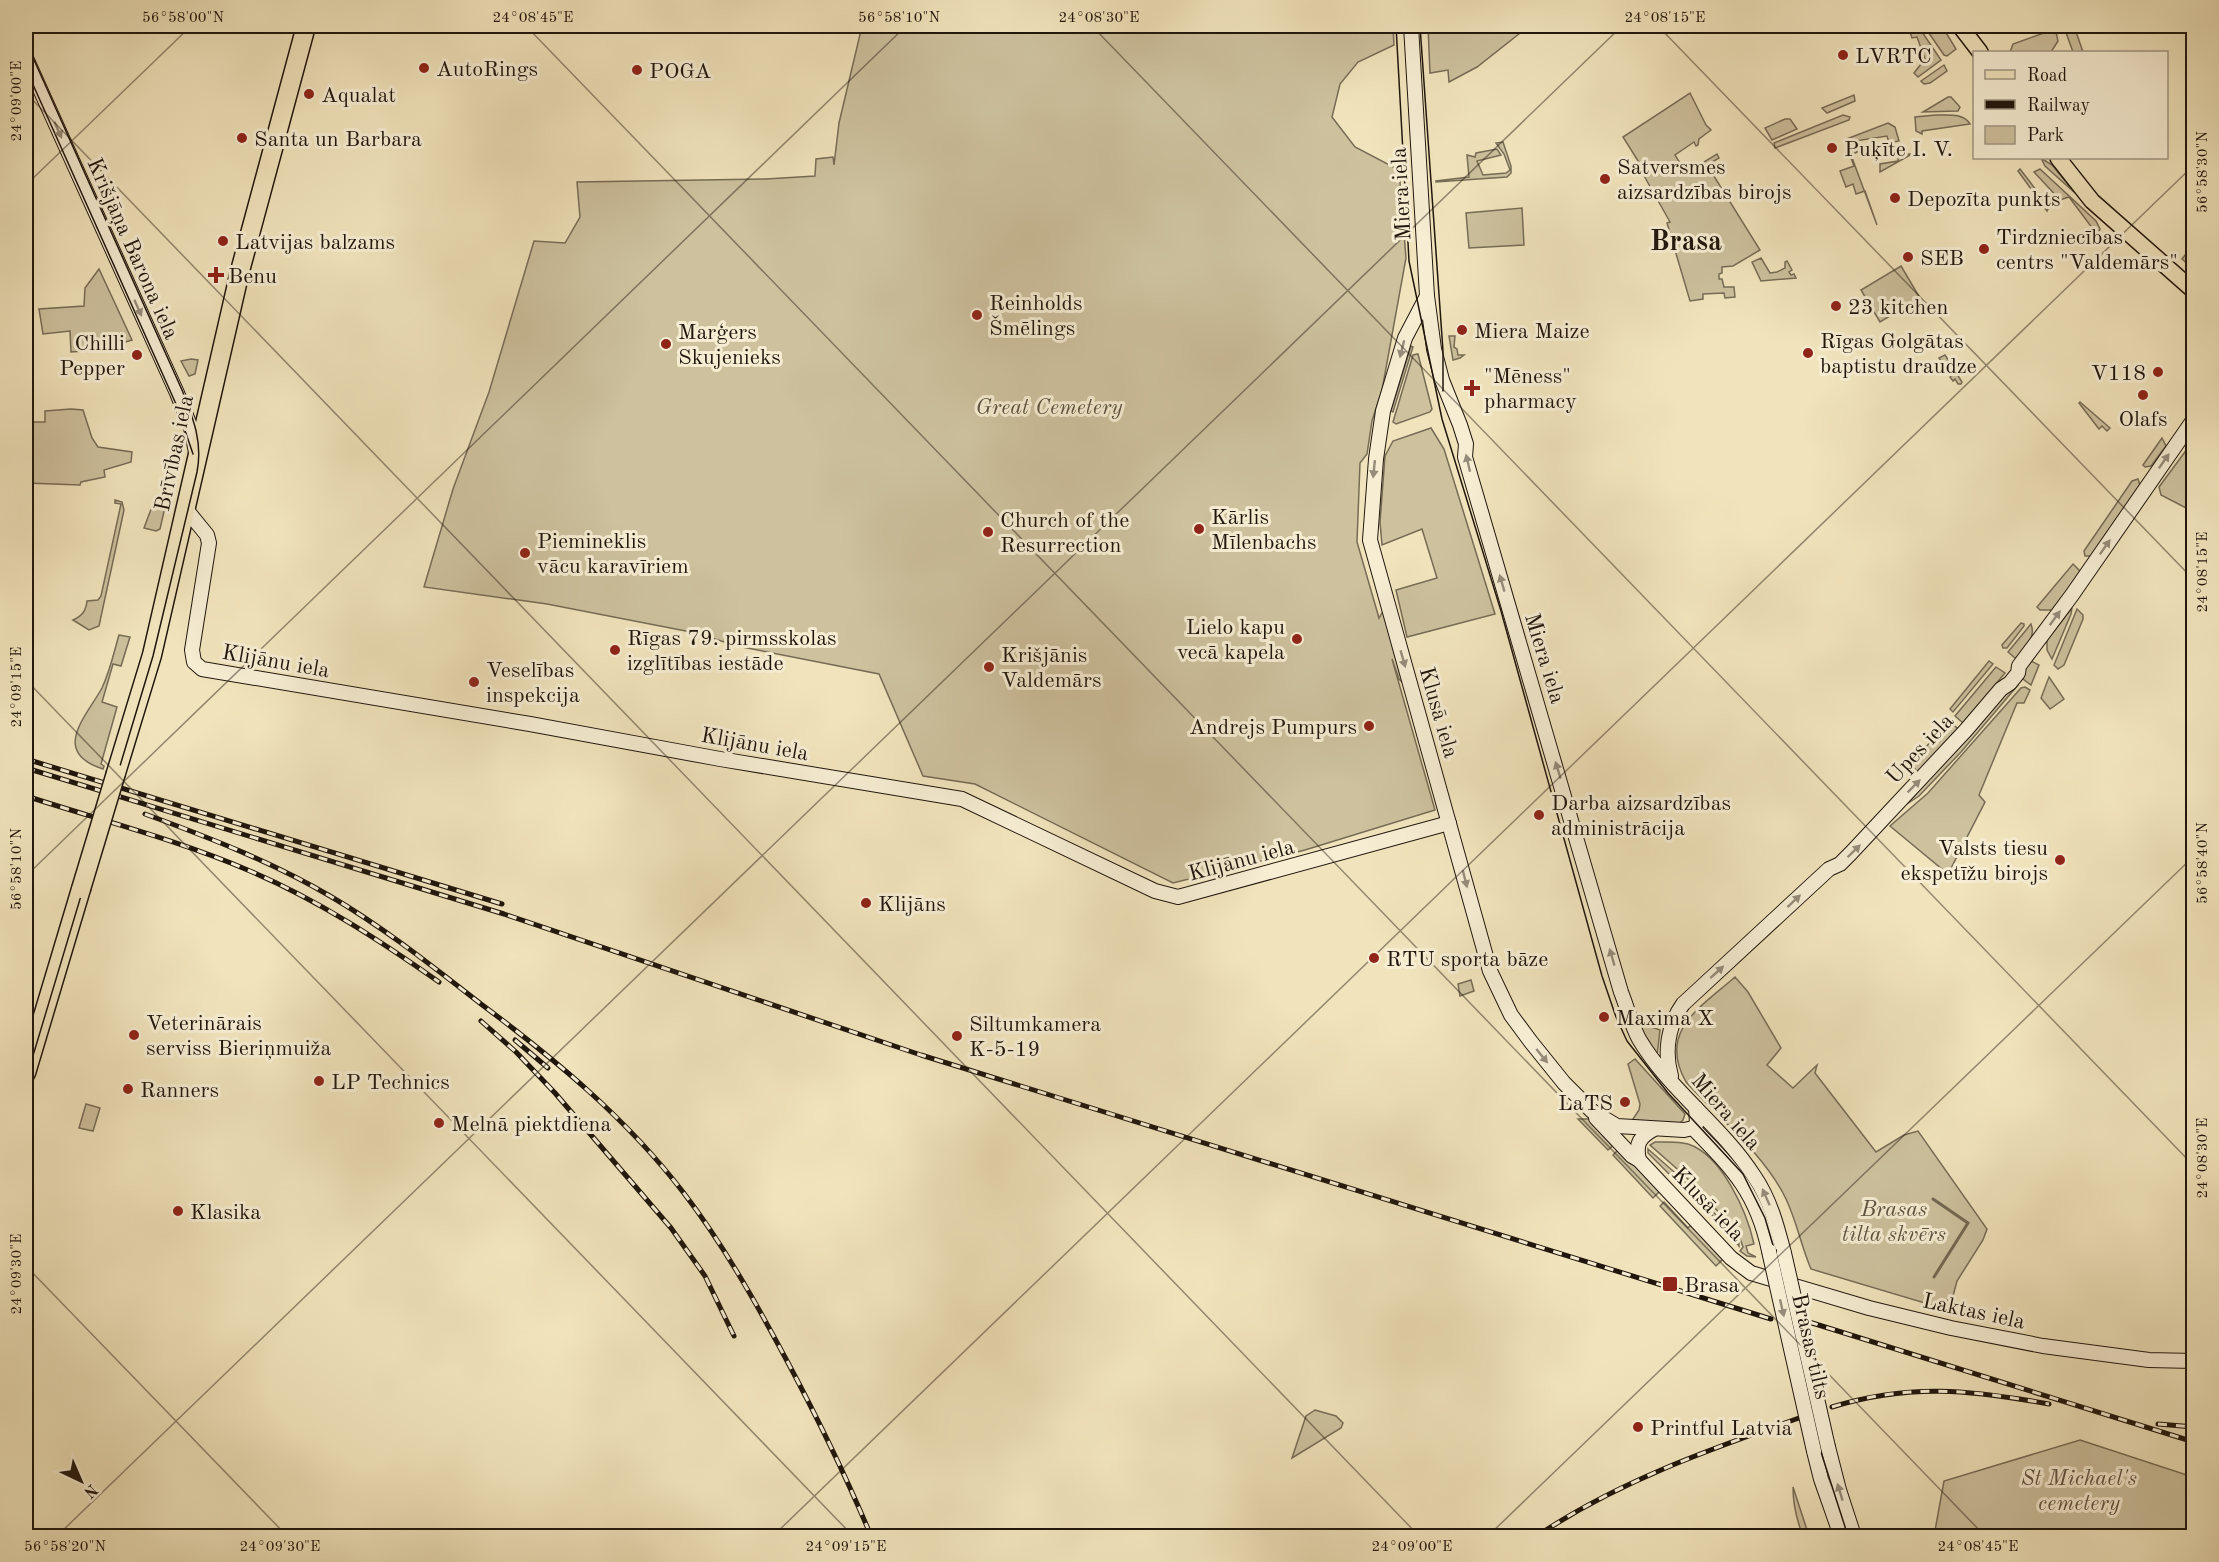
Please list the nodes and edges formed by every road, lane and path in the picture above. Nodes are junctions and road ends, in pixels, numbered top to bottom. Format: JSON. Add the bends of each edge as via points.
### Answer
{"nodes":[{"id":1,"x":306,"y":26,"type":"edge"},
{"id":2,"x":1411,"y":26,"type":"edge"},
{"id":3,"x":1960,"y":26,"type":"edge"},
{"id":4,"x":1979,"y":51,"type":"edge"},
{"id":5,"x":26,"y":58,"type":"edge"},
{"id":6,"x":2059,"y":159,"type":"edge"},
{"id":7,"x":2193,"y":291,"type":"edge"},
{"id":8,"x":1427,"y":296,"type":"junction"},
{"id":9,"x":2193,"y":419,"type":"edge"},
{"id":10,"x":196,"y":459,"type":"junction"},
{"id":11,"x":185,"y":508,"type":"junction"},
{"id":12,"x":1449,"y":823,"type":"junction"},
{"id":13,"x":26,"y":1073,"type":"edge"},
{"id":14,"x":1673,"y":1081,"type":"junction"},
{"id":15,"x":1696,"y":1108,"type":"junction"},
{"id":16,"x":1592,"y":1111,"type":"junction"},
{"id":17,"x":1693,"y":1128,"type":"junction"},
{"id":18,"x":1654,"y":1129,"type":"junction"},
{"id":19,"x":1639,"y":1160,"type":"junction"},
{"id":20,"x":1769,"y":1251,"type":"joint"},
{"id":21,"x":1784,"y":1253,"type":"joint"},
{"id":22,"x":1751,"y":1274,"type":"joint"},
{"id":23,"x":2193,"y":1362,"type":"edge"},
{"id":24,"x":1841,"y":1536,"type":"edge"},
{"id":25,"x":1854,"y":1536,"type":"edge"}],
"edges":[{"from":1,"to":10,"type":"highway","name":"Brīvības iela","via":[[240,271]]},
{"from":2,"to":8,"type":"street","name":"Miera iela"},
{"from":3,"to":4,"type":"main road"},
{"from":5,"to":10,"type":"street","name":"Krišjāņa Barona iela","one_way":true,"via":[[176,392],[191,428]]},
{"from":6,"to":7,"type":"main road","via":[[2092,201]]},
{"from":8,"to":12,"type":"street","name":"Klusā iela","one_way":true,"via":[[1405,338],[1383,411],[1370,540]]},
{"from":14,"to":8,"type":"street","name":"Miera iela","one_way":true,"via":[[1638,1036],[1621,992],[1468,468],[1463,435],[1442,380]]},
{"from":14,"to":9,"type":"street","name":"Upes iela","one_way":true,"via":[[1666,1060],[1667,1045],[1683,1004],[1859,846],[2001,689],[2010,684]]},
{"from":10,"to":11,"type":"highway","name":"Brīvības iela"},
{"from":11,"to":12,"type":"street","name":"Klijānu iela","via":[[209,543],[192,650],[194,662],[202,669],[962,798],[1155,891],[1178,897]]},
{"from":11,"to":13,"type":"highway","name":"Brīvības iela","bridge":true,"via":[[152,655]]},
{"from":12,"to":16,"type":"street","name":"Klusā iela","one_way":true,"via":[[1499,992],[1541,1056]]},
{"from":14,"to":15,"type":"street","name":"Miera iela"},
{"from":15,"to":17,"type":"street","name":"Klusā iela","via":[[1697,1123]]},
{"from":21,"to":15,"type":"street","name":"Miera iela","one_way":true,"via":[[1773,1213],[1756,1178]]},
{"from":16,"to":18,"type":"street","name":"Klusā iela","via":[[1617,1126]]},
{"from":16,"to":19,"type":"street","name":"Klusā iela"},
{"from":17,"to":18,"type":"street","name":"Klusā iela"},
{"from":17,"to":20,"type":"street","name":"Miera iela","via":[[1746,1187],[1760,1215]]},
{"from":18,"to":19,"type":"street","via":[[1636,1146]]},
{"from":19,"to":22,"type":"street","name":"Klusā iela"},
{"from":20,"to":24,"type":"street","name":"Brasas tilts","one_way":true,"bridge":true,"via":[[1821,1479]]},
{"from":25,"to":21,"type":"street","name":"Brasas tilts","one_way":true,"bridge":true,"via":[[1828,1447]]},
{"from":22,"to":23,"type":"street","name":"Laktas iela","via":[[1951,1328],[2043,1346]]}]}
